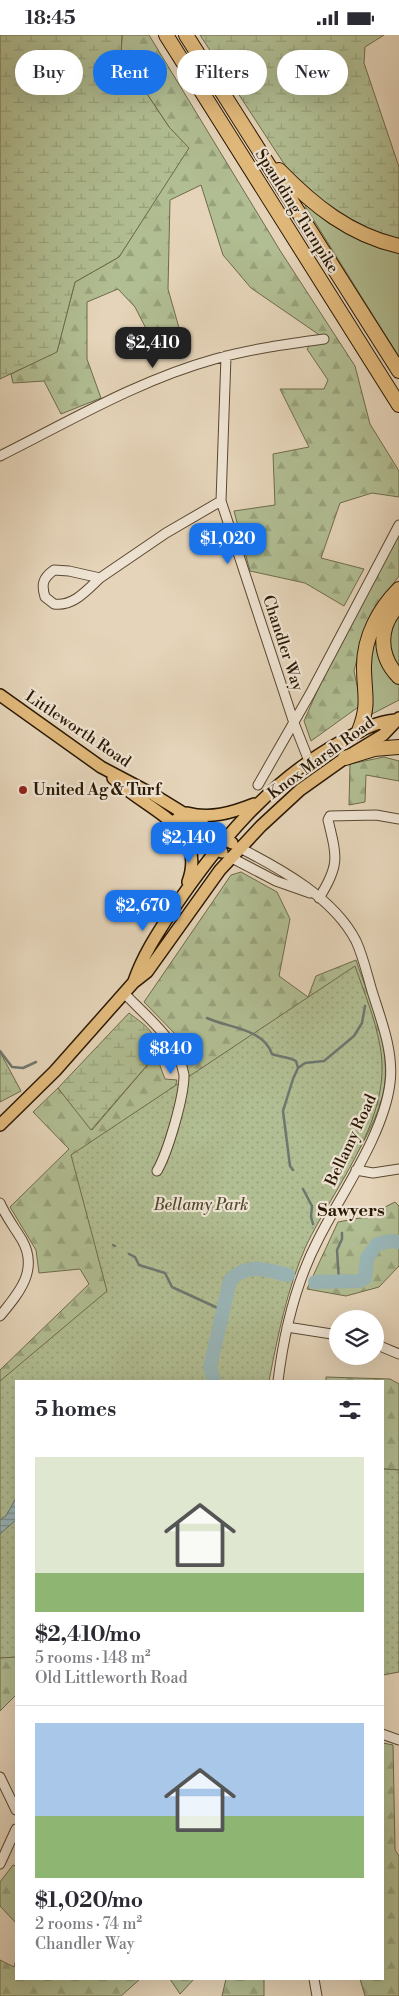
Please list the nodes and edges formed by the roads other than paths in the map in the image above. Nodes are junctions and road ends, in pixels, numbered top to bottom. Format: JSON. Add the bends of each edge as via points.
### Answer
{"nodes":[{"id":1,"x":166,"y":35,"type":"edge"},
{"id":2,"x":186,"y":35,"type":"edge"},
{"id":3,"x":259,"y":150,"type":"junction"},
{"id":4,"x":399,"y":246,"type":"edge"},
{"id":5,"x":324,"y":339,"type":"dead end"},
{"id":6,"x":226,"y":356,"type":"junction"},
{"id":7,"x":399,"y":371,"type":"edge"},
{"id":8,"x":399,"y":405,"type":"edge"},
{"id":9,"x":0,"y":456,"type":"edge"},
{"id":10,"x":220,"y":501,"type":"junction"},
{"id":11,"x":399,"y":525,"type":"edge"},
{"id":12,"x":100,"y":578,"type":"junction"},
{"id":13,"x":399,"y":589,"type":"edge"},
{"id":14,"x":399,"y":605,"type":"edge"},
{"id":15,"x":399,"y":677,"type":"edge"},
{"id":16,"x":0,"y":695,"type":"edge"},
{"id":17,"x":397,"y":719,"type":"edge"},
{"id":18,"x":294,"y":723,"type":"junction"},
{"id":19,"x":359,"y":731,"type":"junction"},
{"id":20,"x":399,"y":747,"type":"edge"},
{"id":21,"x":346,"y":758,"type":"junction"},
{"id":22,"x":310,"y":761,"type":"junction"},
{"id":23,"x":101,"y":767,"type":"junction"},
{"id":24,"x":258,"y":785,"type":"dead end"},
{"id":25,"x":138,"y":788,"type":"junction"},
{"id":26,"x":258,"y":803,"type":"junction"},
{"id":27,"x":182,"y":813,"type":"junction"},
{"id":28,"x":399,"y":819,"type":"edge"},
{"id":29,"x":225,"y":839,"type":"junction"},
{"id":30,"x":240,"y":848,"type":"junction"},
{"id":31,"x":217,"y":849,"type":"junction"},
{"id":32,"x":230,"y":857,"type":"junction"},
{"id":33,"x":315,"y":895,"type":"junction"},
{"id":34,"x":183,"y":896,"type":"junction"},
{"id":35,"x":133,"y":983,"type":"junction"},
{"id":36,"x":124,"y":993,"type":"junction"},
{"id":37,"x":399,"y":1055,"type":"edge"},
{"id":38,"x":389,"y":1056,"type":"junction"},
{"id":39,"x":0,"y":1125,"type":"edge"},
{"id":40,"x":399,"y":1169,"type":"edge"},
{"id":41,"x":356,"y":1170,"type":"junction"},
{"id":42,"x":157,"y":1171,"type":"dead end"},
{"id":43,"x":0,"y":1203,"type":"edge"},
{"id":44,"x":0,"y":1316,"type":"edge"},
{"id":45,"x":287,"y":1327,"type":"junction"},
{"id":46,"x":329,"y":1334,"type":"edge"},
{"id":47,"x":384,"y":1348,"type":"edge"},
{"id":48,"x":399,"y":1354,"type":"edge"},
{"id":49,"x":278,"y":1380,"type":"edge"},
{"id":50,"x":384,"y":1735,"type":"edge"},
{"id":51,"x":399,"y":1740,"type":"edge"},
{"id":52,"x":0,"y":1777,"type":"edge"},
{"id":53,"x":15,"y":1807,"type":"edge"},
{"id":54,"x":15,"y":1831,"type":"edge"},
{"id":55,"x":0,"y":1864,"type":"edge"},
{"id":56,"x":314,"y":1980,"type":"edge"},
{"id":57,"x":317,"y":1996,"type":"edge"}],
"edges":[{"from":1,"to":8,"type":"highway","name":"Spaulding Turnpike"},
{"from":2,"to":3,"type":"highway","name":"Spaulding Turnpike"},
{"from":3,"to":4,"type":"highway","via":[[302,194],[336,220],[364,235]]},
{"from":3,"to":7,"type":"highway","name":"Spaulding Turnpike"},
{"from":5,"to":6,"type":"street"},
{"from":6,"to":9,"type":"street","via":[[102,403]]},
{"from":6,"to":10,"type":"street","name":"Chandler Way"},
{"from":10,"to":12,"type":"street"},
{"from":10,"to":18,"type":"street","name":"Chandler Way"},
{"from":11,"to":18,"type":"street"},
{"from":12,"to":12,"type":"street","via":[[80,596],[60,605],[49,602],[42,589],[44,578],[54,570]]},
{"from":13,"to":19,"type":"highway","via":[[376,619],[366,647],[367,709]]},
{"from":14,"to":15,"type":"highway","via":[[388,620],[383,639],[386,658]]},
{"from":16,"to":23,"type":"main road","name":"Littleworth Road"},
{"from":17,"to":19,"type":"main road","name":"Knox Marsh Road","via":[[377,722]]},
{"from":17,"to":21,"type":"main road","name":"Knox Marsh Road","via":[[383,735]]},
{"from":18,"to":22,"type":"street","name":"Chandler Way"},
{"from":18,"to":24,"type":"street"},
{"from":19,"to":22,"type":"main road","name":"Knox Marsh Road"},
{"from":20,"to":21,"type":"highway","via":[[374,749]]},
{"from":21,"to":30,"type":"main road","name":"Knox Marsh Road","via":[[293,796]]},
{"from":22,"to":26,"type":"main road","name":"Knox Marsh Road"},
{"from":23,"to":25,"type":"main road","name":"Littleworth Road"},
{"from":23,"to":34,"type":"main road","via":[[186,838],[193,859]]},
{"from":25,"to":27,"type":"main road","name":"Littleworth Road"},
{"from":25,"to":31,"type":"main road","name":"Littleworth Road"},
{"from":26,"to":27,"type":"main road","via":[[206,817]]},
{"from":26,"to":29,"type":"main road","name":"Knox Marsh Road"},
{"from":27,"to":29,"type":"main road","name":"Littleworth Road"},
{"from":28,"to":33,"type":"street","via":[[376,815],[330,816],[328,820],[336,862],[331,879]]},
{"from":29,"to":30,"type":"main road","name":"Littleworth Road"},
{"from":29,"to":31,"type":"main road","name":"Knox Marsh Road"},
{"from":30,"to":32,"type":"main road","name":"Knox Marsh Road"},
{"from":30,"to":33,"type":"street","name":"Bellamy Road","via":[[298,879]]},
{"from":31,"to":32,"type":"main road","name":"Littleworth Road"},
{"from":31,"to":34,"type":"main road","name":"Knox Marsh Road"},
{"from":32,"to":33,"type":"street","name":"Bellamy Road","via":[[276,881]]},
{"from":32,"to":35,"type":"main road","name":"Knox Marsh Road","via":[[162,952]]},
{"from":33,"to":38,"type":"street","name":"Bellamy Road","via":[[340,917],[359,949]]},
{"from":34,"to":35,"type":"main road","name":"Knox Marsh Road","via":[[142,957]]},
{"from":35,"to":36,"type":"main road","name":"Knox Marsh Road"},
{"from":36,"to":39,"type":"main road","name":"Knox Marsh Road","via":[[55,1071]]},
{"from":36,"to":42,"type":"street","via":[[178,1054],[184,1075],[176,1118],[164,1159]]},
{"from":37,"to":38,"type":"street"},
{"from":38,"to":41,"type":"street","name":"Bellamy Road","via":[[388,1095]]},
{"from":40,"to":41,"type":"street","via":[[373,1173]]},
{"from":41,"to":45,"type":"street","name":"Bellamy Road","via":[[317,1241],[297,1289]]},
{"from":43,"to":44,"type":"street","via":[[24,1243],[30,1262],[26,1279]]},
{"from":45,"to":46,"type":"street"},
{"from":45,"to":49,"type":"street","name":"Bellamy Road"},
{"from":47,"to":48,"type":"street"},
{"from":50,"to":51,"type":"street"},
{"from":52,"to":53,"type":"street"},
{"from":54,"to":55,"type":"street"},
{"from":56,"to":57,"type":"street"}]}
